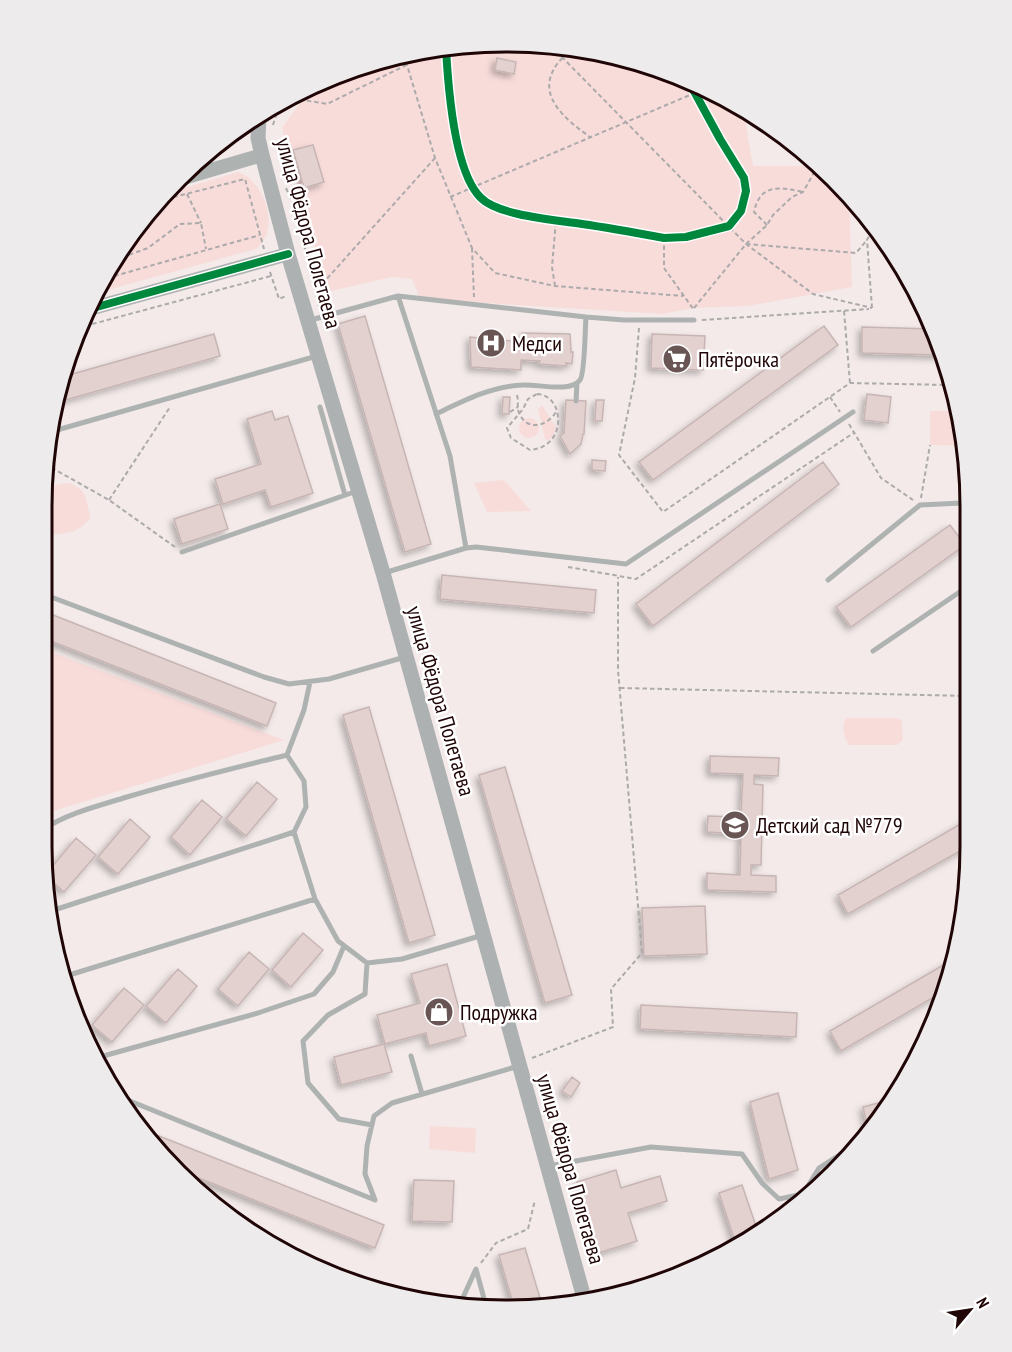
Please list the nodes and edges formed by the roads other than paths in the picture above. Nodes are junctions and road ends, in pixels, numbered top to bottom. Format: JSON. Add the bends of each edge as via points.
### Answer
{"nodes":[{"id":1,"x":259,"y":126,"type":"edge"},
{"id":2,"x":262,"y":155,"type":"junction"},
{"id":3,"x":197,"y":174,"type":"edge"},
{"id":4,"x":288,"y":254,"type":"junction"},
{"id":5,"x":398,"y":296,"type":"junction"},
{"id":6,"x":98,"y":307,"type":"edge"},
{"id":7,"x":586,"y":317,"type":"junction"},
{"id":8,"x":308,"y":320,"type":"junction"},
{"id":9,"x":694,"y":320,"type":"road end"},
{"id":10,"x":319,"y":355,"type":"junction"},
{"id":11,"x":577,"y":383,"type":"junction"},
{"id":12,"x":576,"y":401,"type":"dead end"},
{"id":13,"x":320,"y":406,"type":"dead end"},
{"id":14,"x":853,"y":412,"type":"dead end"},
{"id":15,"x":436,"y":414,"type":"junction"},
{"id":16,"x":59,"y":429,"type":"edge"},
{"id":17,"x":352,"y":493,"type":"junction"},
{"id":18,"x":960,"y":503,"type":"edge"},
{"id":19,"x":466,"y":548,"type":"junction"},
{"id":20,"x":182,"y":552,"type":"road end"},
{"id":21,"x":383,"y":573,"type":"junction"},
{"id":22,"x":828,"y":580,"type":"dead end"},
{"id":23,"x":960,"y":592,"type":"edge"},
{"id":24,"x":52,"y":597,"type":"edge"},
{"id":25,"x":873,"y":651,"type":"dead end"},
{"id":26,"x":406,"y":657,"type":"junction"},
{"id":27,"x":310,"y":682,"type":"junction"},
{"id":28,"x":287,"y":755,"type":"junction"},
{"id":29,"x":52,"y":823,"type":"edge"},
{"id":30,"x":294,"y":832,"type":"junction"},
{"id":31,"x":315,"y":899,"type":"junction"},
{"id":32,"x":57,"y":909,"type":"edge"},
{"id":33,"x":483,"y":935,"type":"junction"},
{"id":34,"x":345,"y":946,"type":"junction"},
{"id":35,"x":368,"y":963,"type":"junction"},
{"id":36,"x":72,"y":974,"type":"edge"},
{"id":37,"x":104,"y":1056,"type":"edge"},
{"id":38,"x":411,"y":1056,"type":"dead end"},
{"id":39,"x":526,"y":1062,"type":"junction"},
{"id":40,"x":422,"y":1094,"type":"junction"},
{"id":41,"x":132,"y":1102,"type":"edge"},
{"id":42,"x":372,"y":1125,"type":"junction"},
{"id":43,"x":836,"y":1157,"type":"edge"},
{"id":44,"x":547,"y":1167,"type":"junction"},
{"id":45,"x":810,"y":1182,"type":"edge"},
{"id":46,"x":794,"y":1196,"type":"edge"},
{"id":47,"x":583,"y":1293,"type":"edge"},
{"id":48,"x":463,"y":1298,"type":"edge"},
{"id":49,"x":484,"y":1299,"type":"edge"}],
"edges":[{"from":1,"to":2,"type":"main road","name":"улица Фёдора Полетаева"},
{"from":2,"to":3,"type":"street"},
{"from":2,"to":4,"type":"main road","name":"улица Фёдора Полетаева"},
{"from":4,"to":6,"type":"street"},
{"from":4,"to":8,"type":"main road","name":"улица Фёдора Полетаева"},
{"from":5,"to":7,"type":"lane"},
{"from":5,"to":8,"type":"lane"},
{"from":5,"to":15,"type":"lane"},
{"from":7,"to":9,"type":"lane"},
{"from":7,"to":11,"type":"lane","via":[[582,377]]},
{"from":8,"to":10,"type":"main road","name":"улица Фёдора Полетаева"},
{"from":10,"to":16,"type":"lane"},
{"from":10,"to":17,"type":"main road","name":"улица Фёдора Полетаева"},
{"from":11,"to":12,"type":"lane"},
{"from":11,"to":15,"type":"lane","via":[[567,387],[510,386],[472,397]]},
{"from":13,"to":17,"type":"lane"},
{"from":14,"to":19,"type":"lane","via":[[626,564]]},
{"from":15,"to":19,"type":"lane","via":[[450,456]]},
{"from":17,"to":20,"type":"lane"},
{"from":17,"to":21,"type":"main road","name":"улица Фёдора Полетаева"},
{"from":18,"to":22,"type":"lane","via":[[920,505]]},
{"from":19,"to":21,"type":"lane"},
{"from":21,"to":26,"type":"main road","name":"улица Фёдора Полетаева"},
{"from":23,"to":25,"type":"lane"},
{"from":24,"to":27,"type":"lane","via":[[264,677],[289,684]]},
{"from":26,"to":27,"type":"lane"},
{"from":26,"to":33,"type":"main road","name":"улица Фёдора Полетаева"},
{"from":27,"to":28,"type":"lane"},
{"from":28,"to":29,"type":"lane","via":[[197,776]]},
{"from":28,"to":30,"type":"lane","via":[[303,781],[306,807]]},
{"from":30,"to":31,"type":"lane"},
{"from":30,"to":32,"type":"lane"},
{"from":31,"to":34,"type":"lane","via":[[338,941]]},
{"from":31,"to":36,"type":"lane"},
{"from":33,"to":35,"type":"lane","via":[[402,960]]},
{"from":33,"to":39,"type":"main road","name":"улица Фёдора Полетаева"},
{"from":34,"to":35,"type":"lane"},
{"from":34,"to":37,"type":"lane","via":[[333,972],[314,994]]},
{"from":35,"to":42,"type":"lane","via":[[365,994],[328,1015],[303,1041],[308,1083],[339,1119]]},
{"from":38,"to":40,"type":"lane"},
{"from":39,"to":40,"type":"lane"},
{"from":39,"to":44,"type":"main road","name":"улица Фёдора Полетаева"},
{"from":40,"to":42,"type":"lane","via":[[392,1103],[374,1116]]},
{"from":41,"to":42,"type":"lane","via":[[375,1200],[365,1174]]},
{"from":43,"to":45,"type":"lane","via":[[819,1168]]},
{"from":44,"to":46,"type":"lane","via":[[651,1147],[742,1154],[779,1199]]},
{"from":44,"to":47,"type":"main road","name":"улица Фёдора Полетаева"},
{"from":48,"to":49,"type":"lane","via":[[476,1269]]}]}
